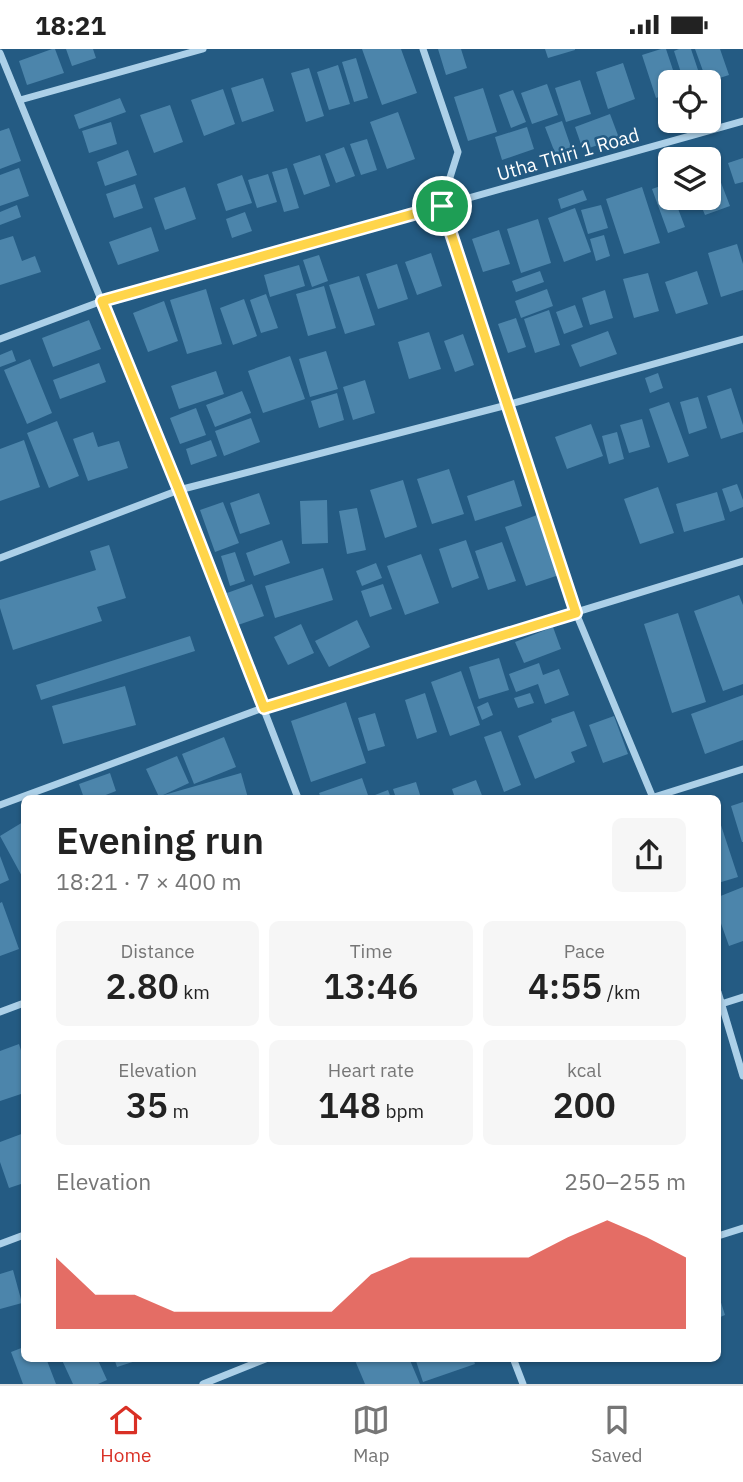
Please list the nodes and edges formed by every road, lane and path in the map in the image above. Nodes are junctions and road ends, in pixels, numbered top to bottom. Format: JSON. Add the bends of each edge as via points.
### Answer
{"nodes":[{"id":1,"x":203,"y":49,"type":"edge"},
{"id":2,"x":423,"y":49,"type":"edge"},
{"id":3,"x":0,"y":53,"type":"edge"},
{"id":4,"x":20,"y":100,"type":"junction"},
{"id":5,"x":743,"y":121,"type":"edge"},
{"id":6,"x":442,"y":206,"type":"junction"},
{"id":7,"x":102,"y":301,"type":"junction"},
{"id":8,"x":0,"y":339,"type":"edge"},
{"id":9,"x":743,"y":339,"type":"edge"},
{"id":10,"x":507,"y":405,"type":"junction"},
{"id":11,"x":179,"y":490,"type":"junction"},
{"id":12,"x":0,"y":558,"type":"edge"},
{"id":13,"x":743,"y":561,"type":"edge"},
{"id":14,"x":576,"y":613,"type":"junction"},
{"id":15,"x":264,"y":708,"type":"junction"},
{"id":16,"x":743,"y":769,"type":"edge"},
{"id":17,"x":27,"y":795,"type":"edge"},
{"id":18,"x":297,"y":795,"type":"edge"},
{"id":19,"x":651,"y":795,"type":"edge"},
{"id":20,"x":661,"y":795,"type":"edge"},
{"id":21,"x":21,"y":797,"type":"edge"},
{"id":22,"x":0,"y":805,"type":"edge"},
{"id":23,"x":743,"y":997,"type":"edge"},
{"id":24,"x":21,"y":1004,"type":"edge"},
{"id":25,"x":721,"y":1005,"type":"edge"},
{"id":26,"x":721,"y":1008,"type":"edge"},
{"id":27,"x":0,"y":1012,"type":"edge"},
{"id":28,"x":743,"y":1076,"type":"edge"},
{"id":29,"x":743,"y":1228,"type":"edge"},
{"id":30,"x":21,"y":1235,"type":"edge"},
{"id":31,"x":721,"y":1235,"type":"edge"},
{"id":32,"x":0,"y":1244,"type":"edge"},
{"id":33,"x":258,"y":1362,"type":"edge"},
{"id":34,"x":515,"y":1362,"type":"edge"},
{"id":35,"x":203,"y":1384,"type":"edge"},
{"id":36,"x":523,"y":1384,"type":"edge"}],
"edges":[{"from":1,"to":4,"type":"street"},
{"from":2,"to":6,"type":"street","via":[[458,152]]},
{"from":3,"to":4,"type":"street"},
{"from":4,"to":7,"type":"street"},
{"from":5,"to":6,"type":"street","name":"Utha Thiri 1 Road"},
{"from":6,"to":7,"type":"street","name":"Utha Thiri 1 Road"},
{"from":6,"to":10,"type":"street"},
{"from":7,"to":8,"type":"street","name":"Utha Thiri 1 Road"},
{"from":7,"to":11,"type":"street"},
{"from":9,"to":10,"type":"street"},
{"from":10,"to":11,"type":"street"},
{"from":10,"to":14,"type":"street"},
{"from":11,"to":12,"type":"street"},
{"from":11,"to":15,"type":"street"},
{"from":13,"to":14,"type":"street"},
{"from":14,"to":15,"type":"street"},
{"from":14,"to":19,"type":"street"},
{"from":15,"to":17,"type":"street"},
{"from":15,"to":18,"type":"street"},
{"from":16,"to":20,"type":"street"},
{"from":21,"to":22,"type":"street"},
{"from":23,"to":25,"type":"street"},
{"from":24,"to":27,"type":"street"},
{"from":26,"to":28,"type":"street"},
{"from":29,"to":31,"type":"street"},
{"from":30,"to":32,"type":"street"},
{"from":33,"to":35,"type":"street"},
{"from":34,"to":36,"type":"street"}]}
